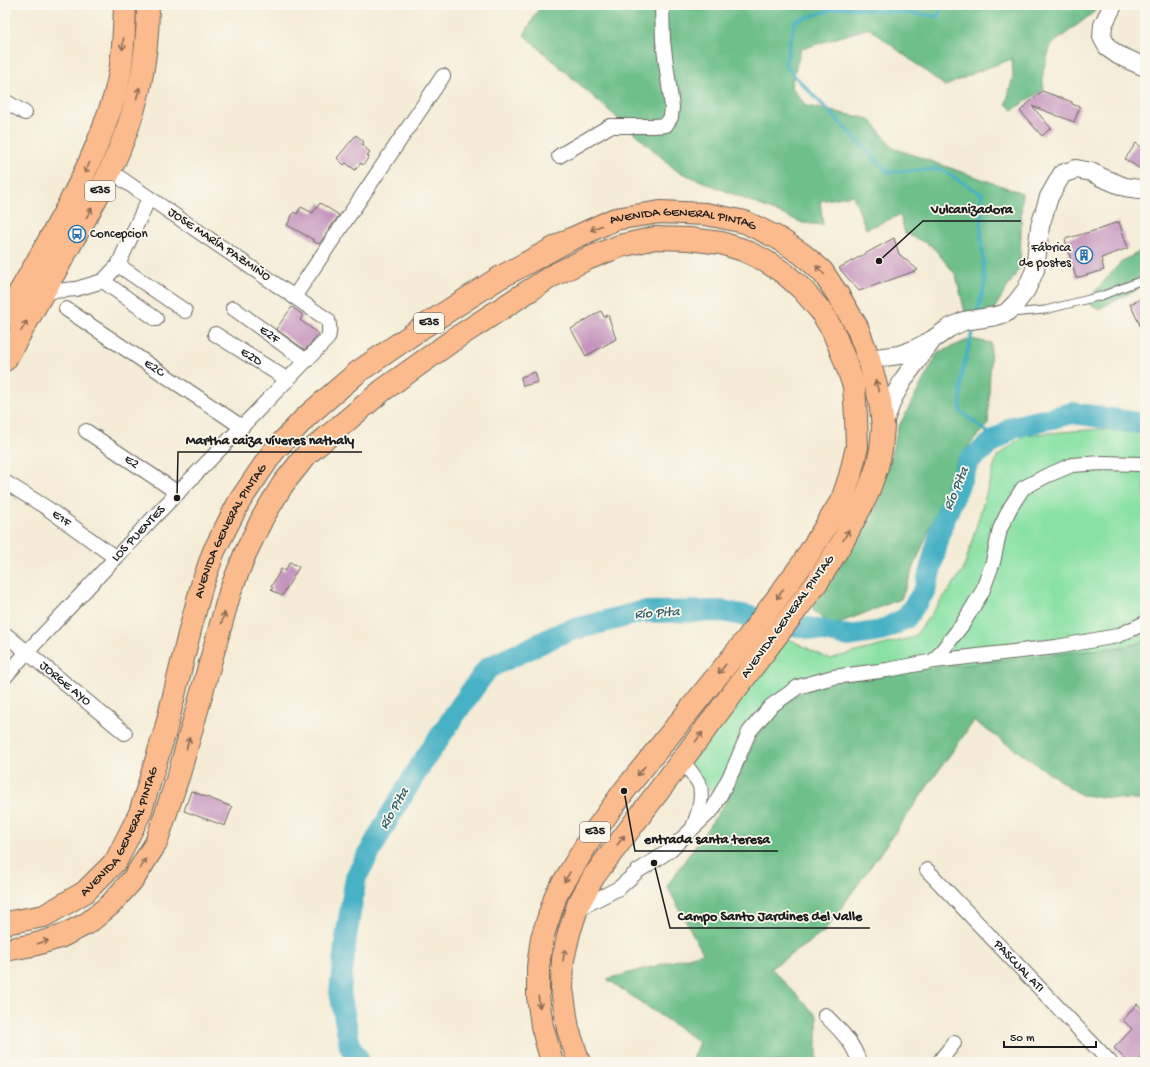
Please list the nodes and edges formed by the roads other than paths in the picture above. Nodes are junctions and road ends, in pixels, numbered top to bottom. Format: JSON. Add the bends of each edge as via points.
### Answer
{"nodes":[{"id":1,"x":125,"y":5,"type":"edge"},
{"id":2,"x":148,"y":5,"type":"edge"},
{"id":3,"x":662,"y":5,"type":"edge"},
{"id":4,"x":1113,"y":5,"type":"edge"},
{"id":5,"x":1145,"y":67,"type":"edge"},
{"id":6,"x":443,"y":76,"type":"dead end"},
{"id":7,"x":5,"y":101,"type":"edge"},
{"id":8,"x":25,"y":113,"type":"dead end"},
{"id":9,"x":559,"y":156,"type":"dead end"},
{"id":10,"x":110,"y":171,"type":"junction"},
{"id":11,"x":1145,"y":188,"type":"edge"},
{"id":12,"x":149,"y":198,"type":"junction"},
{"id":13,"x":118,"y":265,"type":"junction"},
{"id":14,"x":1145,"y":279,"type":"edge"},
{"id":15,"x":103,"y":280,"type":"junction"},
{"id":16,"x":43,"y":292,"type":"junction"},
{"id":17,"x":294,"y":297,"type":"junction"},
{"id":18,"x":233,"y":308,"type":"dead end"},
{"id":19,"x":66,"y":309,"type":"dead end"},
{"id":20,"x":185,"y":311,"type":"dead end"},
{"id":21,"x":1001,"y":315,"type":"junction"},
{"id":22,"x":5,"y":318,"type":"edge"},
{"id":23,"x":156,"y":319,"type":"dead end"},
{"id":24,"x":328,"y":320,"type":"joint"},
{"id":25,"x":216,"y":334,"type":"dead end"},
{"id":26,"x":932,"y":340,"type":"junction"},
{"id":27,"x":870,"y":358,"type":"junction"},
{"id":28,"x":5,"y":360,"type":"edge"},
{"id":29,"x":306,"y":361,"type":"junction"},
{"id":30,"x":288,"y":380,"type":"junction"},
{"id":31,"x":883,"y":426,"type":"junction"},
{"id":32,"x":242,"y":427,"type":"junction"},
{"id":33,"x":86,"y":431,"type":"dead end"},
{"id":34,"x":1145,"y":465,"type":"edge"},
{"id":35,"x":5,"y":482,"type":"edge"},
{"id":36,"x":178,"y":493,"type":"junction"},
{"id":37,"x":116,"y":558,"type":"junction"},
{"id":38,"x":1145,"y":623,"type":"edge"},
{"id":39,"x":5,"y":634,"type":"edge"},
{"id":40,"x":27,"y":652,"type":"junction"},
{"id":41,"x":934,"y":660,"type":"junction"},
{"id":42,"x":5,"y":677,"type":"edge"},
{"id":43,"x":125,"y":733,"type":"dead end"},
{"id":44,"x":682,"y":760,"type":"junction"},
{"id":45,"x":700,"y":786,"type":"junction"},
{"id":46,"x":723,"y":788,"type":"junction"},
{"id":47,"x":693,"y":828,"type":"junction"},
{"id":48,"x":927,"y":870,"type":"dead end"},
{"id":49,"x":576,"y":910,"type":"junction"},
{"id":50,"x":5,"y":923,"type":"edge"},
{"id":51,"x":5,"y":950,"type":"edge"},
{"id":52,"x":825,"y":1015,"type":"dead end"},
{"id":53,"x":954,"y":1043,"type":"dead end"},
{"id":54,"x":552,"y":1062,"type":"edge"},
{"id":55,"x":579,"y":1062,"type":"edge"},
{"id":56,"x":859,"y":1062,"type":"edge"},
{"id":57,"x":939,"y":1062,"type":"edge"},
{"id":58,"x":1110,"y":1062,"type":"edge"}],
"edges":[{"from":1,"to":22,"type":"highway","number":"E35","one_way":true,"via":[[121,64],[115,95],[93,154],[56,229]]},
{"from":10,"to":2,"type":"highway","number":"E35","one_way":true,"via":[[126,134],[139,90]]},
{"from":3,"to":9,"type":"street","via":[[663,41],[672,107],[671,117],[666,125],[610,126]]},
{"from":4,"to":5,"type":"street","via":[[1103,25],[1102,37],[1108,48],[1118,55]]},
{"from":6,"to":17,"type":"street"},
{"from":7,"to":8,"type":"street"},
{"from":10,"to":12,"type":"street","name":"JOSE MARÍA PAZMIÑO"},
{"from":16,"to":10,"type":"highway","number":"E35","one_way":true},
{"from":11,"to":21,"type":"street","via":[[1125,187],[1091,172],[1076,169],[1062,174],[1049,197],[1040,226],[1035,270],[1026,290],[1016,303]]},
{"from":12,"to":13,"type":"street"},
{"from":12,"to":17,"type":"street","name":"JOSE MARÍA PAZMIÑO"},
{"from":13,"to":15,"type":"street"},
{"from":13,"to":20,"type":"street"},
{"from":14,"to":21,"type":"lane","via":[[1101,296],[1045,310]]},
{"from":15,"to":16,"type":"street","via":[[76,289]]},
{"from":15,"to":23,"type":"street"},
{"from":28,"to":16,"type":"highway","number":"E35","one_way":true},
{"from":17,"to":24,"type":"street","name":"JOSE MARÍA PAZMIÑO"},
{"from":18,"to":29,"type":"street","name":"E2F"},
{"from":19,"to":32,"type":"street","name":"E2C"},
{"from":21,"to":26,"type":"street","via":[[964,321]]},
{"from":24,"to":29,"type":"street","name":"LOS PUENTES","via":[[328,338]]},
{"from":25,"to":30,"type":"street","name":"E2D"},
{"from":26,"to":27,"type":"street","via":[[899,355]]},
{"from":26,"to":31,"type":"street","via":[[892,398]]},
{"from":31,"to":27,"type":"highway","name":"AVENIDA GENERAL PINTAG","number":"E35","one_way":true},
{"from":27,"to":50,"type":"highway","name":"AVENIDA GENERAL PINTAG","number":"E35","one_way":true,"via":[[857,327],[822,271],[778,238],[745,222],[706,214],[660,212],[616,219],[560,244],[426,325],[358,372],[306,417],[273,452],[239,502],[214,551],[202,584],[165,732],[140,813],[116,861],[85,892],[44,916]]},
{"from":29,"to":30,"type":"street","name":"LOS PUENTES"},
{"from":30,"to":32,"type":"street","name":"LOS PUENTES"},
{"from":44,"to":31,"type":"highway","name":"AVENIDA GENERAL PINTAG","number":"E35","one_way":true,"via":[[818,581],[843,541],[867,496],[881,450]]},
{"from":32,"to":36,"type":"street","name":"LOS PUENTES"},
{"from":33,"to":36,"type":"street","name":"E2"},
{"from":34,"to":41,"type":"street","via":[[1072,465],[1023,488],[1000,529],[993,562],[982,592],[962,626]]},
{"from":35,"to":37,"type":"street","name":"E1F","via":[[47,508]]},
{"from":36,"to":37,"type":"street","name":"LOS PUENTES"},
{"from":37,"to":40,"type":"street","name":"LOS PUENTES"},
{"from":38,"to":41,"type":"street","via":[[1117,636],[1056,647]]},
{"from":39,"to":40,"type":"street","name":"JORGE AYO"},
{"from":40,"to":42,"type":"street","name":"LOS PUENTES"},
{"from":40,"to":43,"type":"street","name":"JORGE AYO"},
{"from":41,"to":46,"type":"street","via":[[887,670],[833,677],[798,687],[771,706],[749,732]]},
{"from":44,"to":45,"type":"street"},
{"from":49,"to":44,"type":"highway","name":"AVENIDA GENERAL PINTAG","number":"E35","one_way":true,"via":[[594,876]]},
{"from":45,"to":46,"type":"street"},
{"from":45,"to":47,"type":"street","via":[[699,812]]},
{"from":46,"to":47,"type":"street","via":[[713,809]]},
{"from":47,"to":49,"type":"street","via":[[669,851],[638,871],[619,888]]},
{"from":48,"to":58,"type":"street","name":"PASCUAL ATI"},
{"from":55,"to":49,"type":"highway","name":"AVENIDA GENERAL PINTAG","number":"E35","one_way":true,"via":[[568,1029],[562,989],[563,959]]},
{"from":51,"to":54,"type":"highway","name":"AVENIDA GENERAL PINTAG","number":"E35","one_way":true,"via":[[60,937],[88,923],[111,904],[134,878],[156,843],[180,774],[230,592],[263,517],[283,484],[307,454],[383,390],[450,342],[552,276],[620,246],[655,238],[721,243],[762,259],[784,273],[820,310],[833,331],[854,386],[856,447],[842,500],[803,562],[747,639],[620,797],[593,834],[556,895],[542,938],[538,967],[542,1026]]},
{"from":52,"to":56,"type":"street","via":[[843,1034]]},
{"from":53,"to":57,"type":"street"}]}
